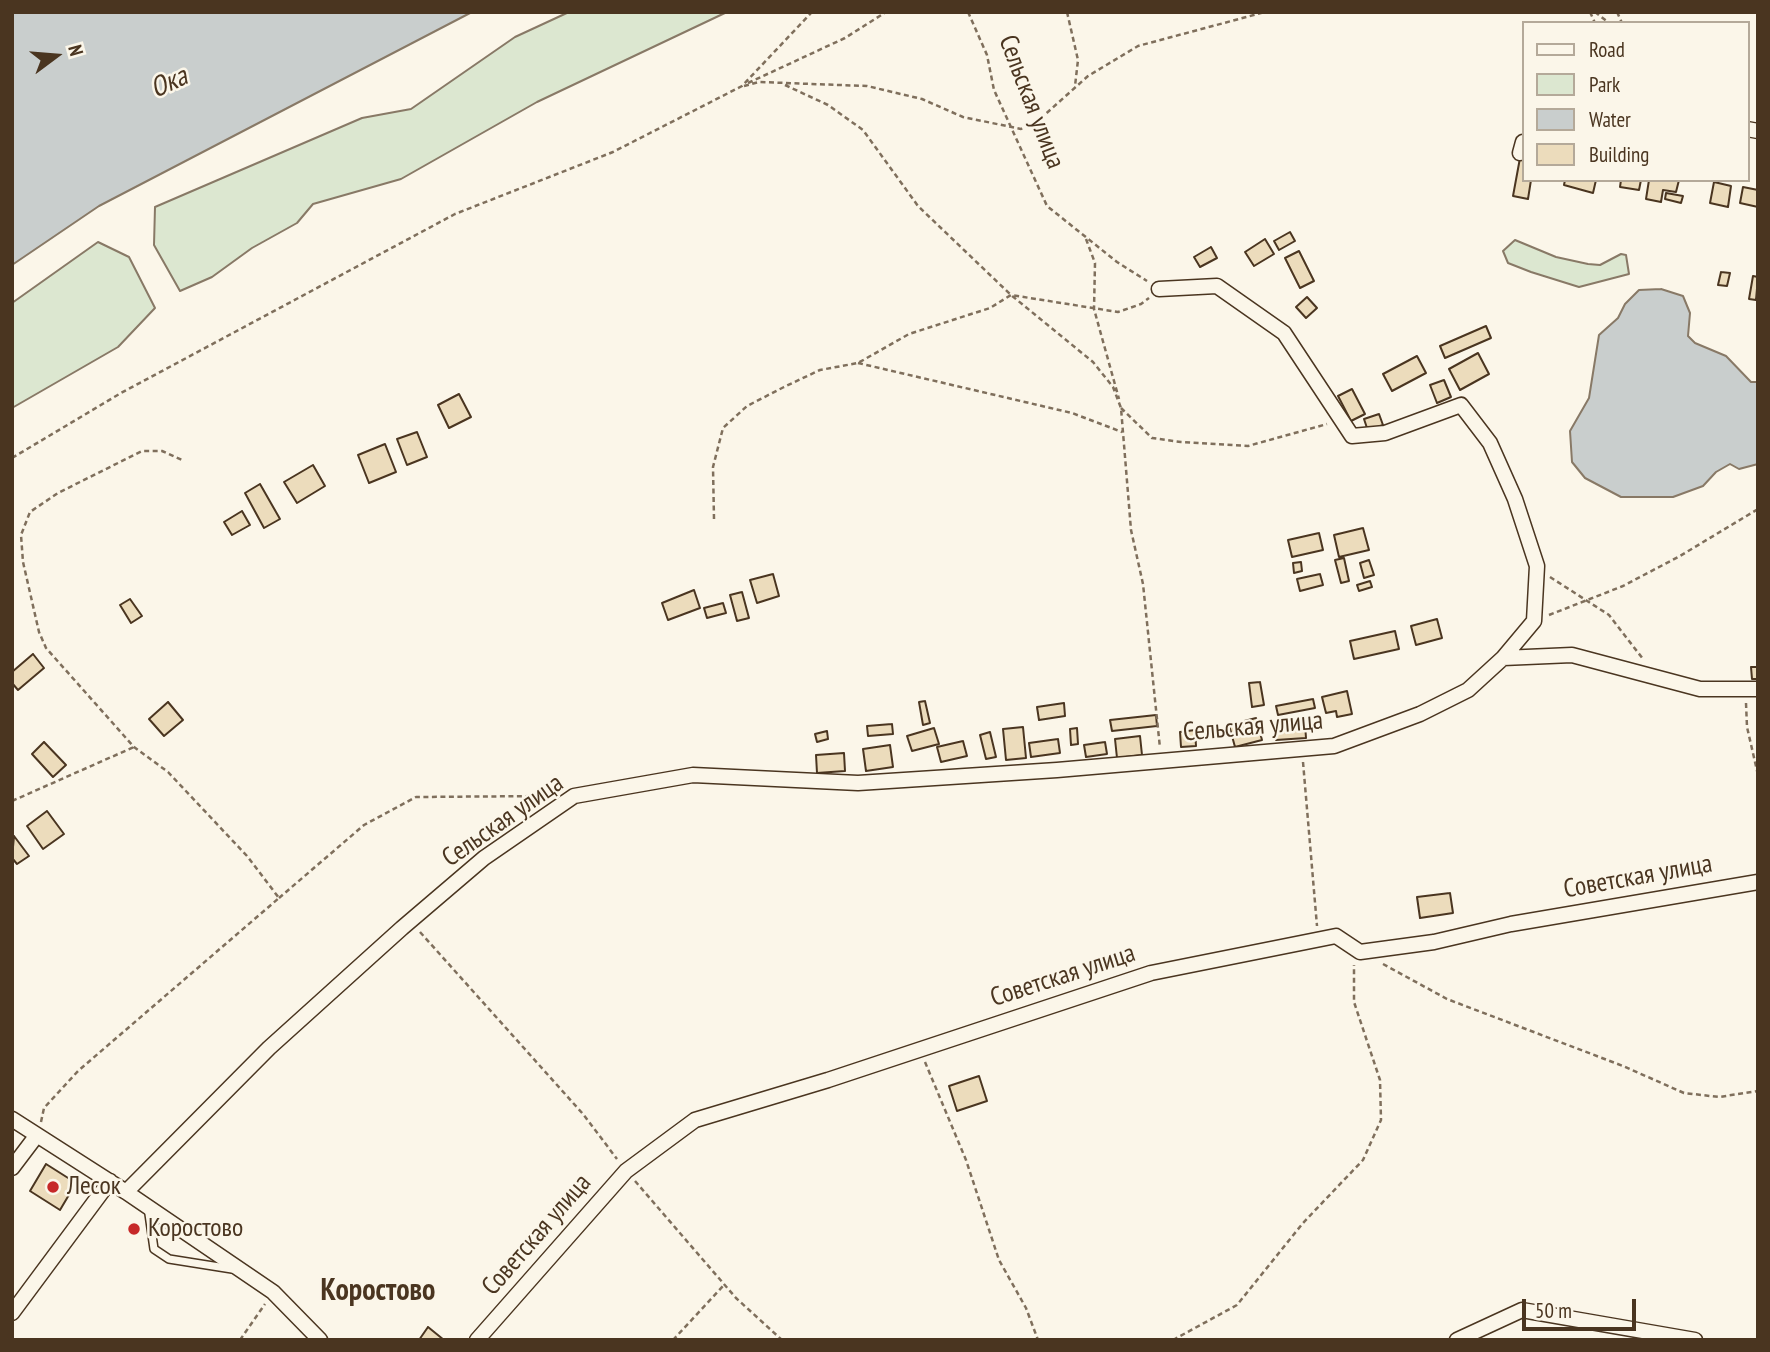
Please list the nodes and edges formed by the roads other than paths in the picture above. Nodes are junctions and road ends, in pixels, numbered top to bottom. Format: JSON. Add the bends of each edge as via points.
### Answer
{"nodes":[{"id":1,"x":1159,"y":289,"type":"road end"},
{"id":2,"x":1503,"y":658,"type":"junction"},
{"id":3,"x":1752,"y":689,"type":"edge"},
{"id":4,"x":1758,"y":882,"type":"edge"},
{"id":5,"x":12,"y":1119,"type":"edge"},
{"id":6,"x":37,"y":1135,"type":"junction"},
{"id":7,"x":12,"y":1168,"type":"edge"},
{"id":8,"x":110,"y":1181,"type":"junction"},
{"id":9,"x":126,"y":1192,"type":"junction"},
{"id":10,"x":148,"y":1206,"type":"junction"},
{"id":11,"x":240,"y":1270,"type":"junction"},
{"id":12,"x":12,"y":1313,"type":"edge"},
{"id":13,"x":320,"y":1340,"type":"edge"},
{"id":14,"x":477,"y":1340,"type":"edge"},
{"id":15,"x":1457,"y":1340,"type":"edge"},
{"id":16,"x":1695,"y":1340,"type":"edge"}],
"edges":[{"from":1,"to":2,"type":"street","name":"Сельская улица","via":[[1217,286],[1284,333],[1352,436],[1385,433],[1461,405],[1490,443],[1537,566],[1534,621]]},
{"from":2,"to":3,"type":"street","via":[[1572,655],[1700,689]]},
{"from":2,"to":9,"type":"street","name":"Сельская улица","via":[[1468,690],[1420,714],[1334,746],[858,783],[693,775],[574,796],[484,858],[411,921],[269,1048]]},
{"from":4,"to":14,"type":"street","name":"Советская улица","via":[[1511,924],[1434,942],[1360,952],[1336,936],[1151,973],[695,1120],[626,1171]]},
{"from":5,"to":6,"type":"street"},
{"from":6,"to":7,"type":"street"},
{"from":6,"to":8,"type":"street"},
{"from":8,"to":9,"type":"street"},
{"from":8,"to":12,"type":"street"},
{"from":9,"to":10,"type":"street"},
{"from":10,"to":11,"type":"street"},
{"from":10,"to":11,"type":"lane","via":[[154,1249],[169,1259]]},
{"from":11,"to":13,"type":"street","via":[[273,1292]]},
{"from":15,"to":16,"type":"street","via":[[1522,1310]]}]}
